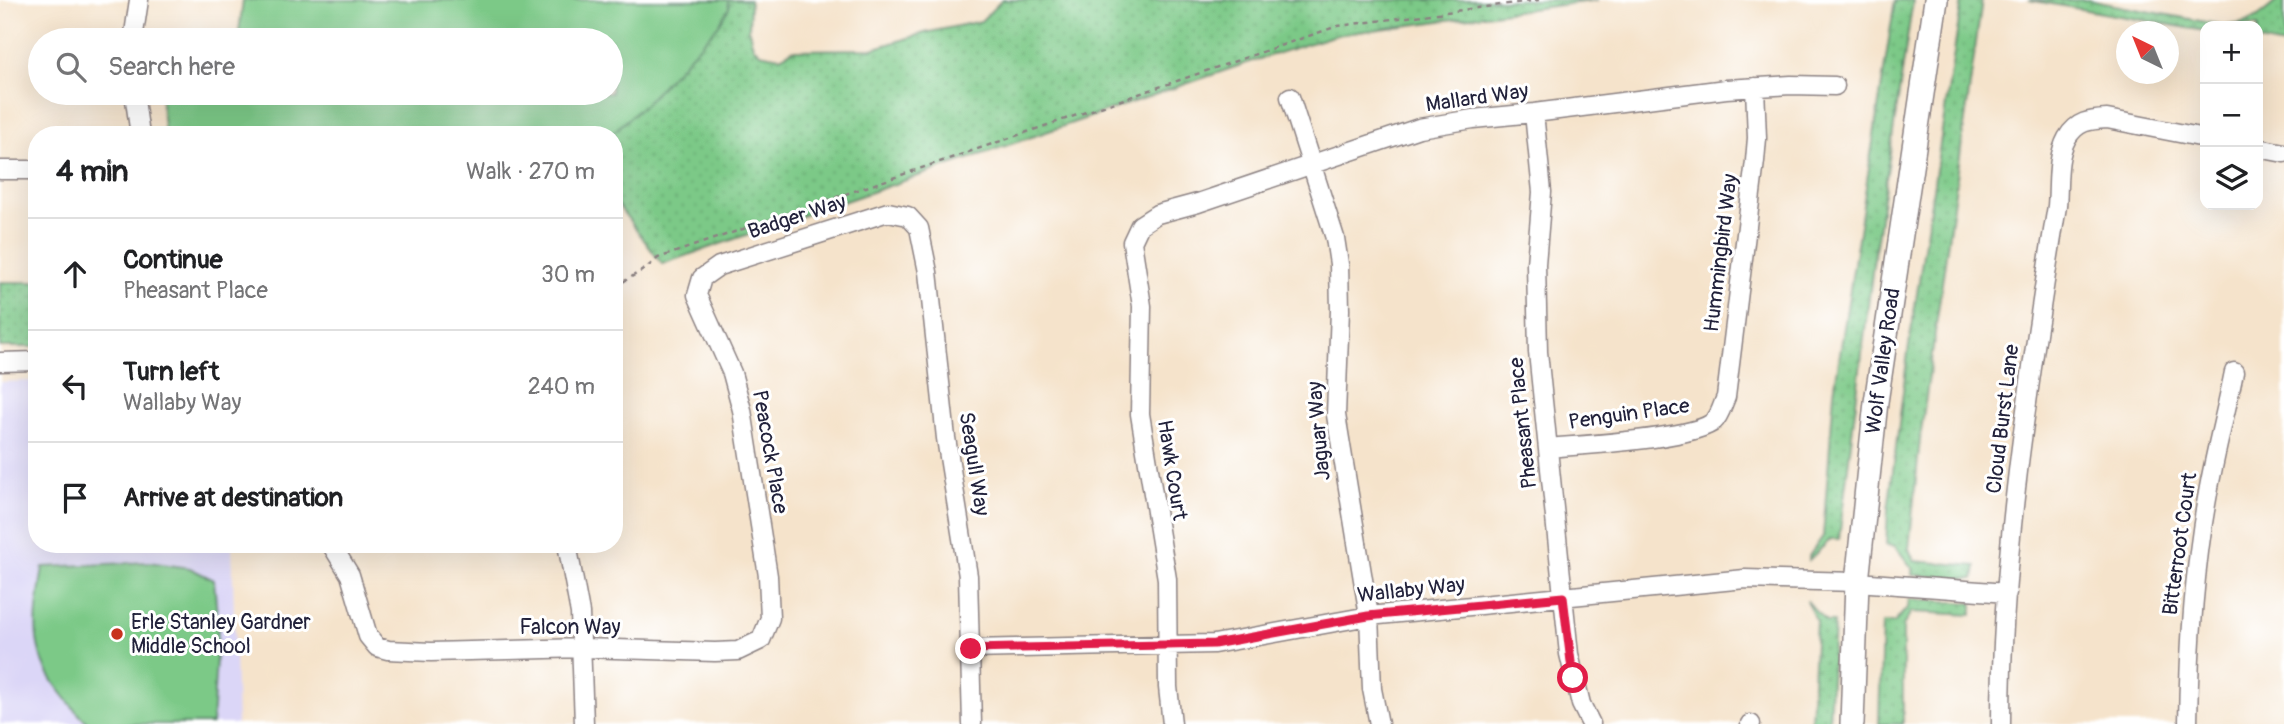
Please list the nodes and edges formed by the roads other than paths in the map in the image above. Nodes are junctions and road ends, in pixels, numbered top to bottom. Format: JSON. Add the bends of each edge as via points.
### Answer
{"nodes":[{"id":1,"x":139,"y":0,"type":"edge"},
{"id":2,"x":1936,"y":0,"type":"edge"},
{"id":3,"x":135,"y":28,"type":"edge"},
{"id":4,"x":1835,"y":86,"type":"dead end"},
{"id":5,"x":1755,"y":87,"type":"junction"},
{"id":6,"x":1290,"y":97,"type":"dead end"},
{"id":7,"x":136,"y":105,"type":"edge"},
{"id":8,"x":1534,"y":113,"type":"junction"},
{"id":9,"x":139,"y":126,"type":"edge"},
{"id":10,"x":2200,"y":137,"type":"edge"},
{"id":11,"x":2263,"y":149,"type":"edge"},
{"id":12,"x":2284,"y":153,"type":"edge"},
{"id":13,"x":1313,"y":164,"type":"junction"},
{"id":14,"x":0,"y":170,"type":"edge"},
{"id":15,"x":28,"y":170,"type":"edge"},
{"id":16,"x":908,"y":216,"type":"joint"},
{"id":17,"x":1140,"y":225,"type":"joint"},
{"id":18,"x":702,"y":278,"type":"joint"},
{"id":19,"x":28,"y":361,"type":"edge"},
{"id":20,"x":0,"y":362,"type":"edge"},
{"id":21,"x":2234,"y":372,"type":"dead end"},
{"id":22,"x":1714,"y":421,"type":"joint"},
{"id":23,"x":1549,"y":448,"type":"junction"},
{"id":24,"x":337,"y":553,"type":"edge"},
{"id":25,"x":569,"y":553,"type":"edge"},
{"id":26,"x":1857,"y":582,"type":"junction"},
{"id":27,"x":2007,"y":593,"type":"junction"},
{"id":28,"x":1563,"y":597,"type":"junction"},
{"id":29,"x":1368,"y":616,"type":"junction"},
{"id":30,"x":761,"y":640,"type":"joint"},
{"id":31,"x":1168,"y":645,"type":"junction"},
{"id":32,"x":583,"y":648,"type":"junction"},
{"id":33,"x":971,"y":649,"type":"junction"},
{"id":34,"x":584,"y":724,"type":"edge"},
{"id":35,"x":972,"y":724,"type":"edge"},
{"id":36,"x":1172,"y":724,"type":"edge"},
{"id":37,"x":1379,"y":724,"type":"edge"},
{"id":38,"x":1591,"y":724,"type":"edge"},
{"id":39,"x":1852,"y":724,"type":"edge"},
{"id":40,"x":2001,"y":724,"type":"edge"},
{"id":41,"x":2188,"y":724,"type":"edge"}],
"edges":[{"from":1,"to":3,"type":"street"},
{"from":2,"to":26,"type":"main road","name":"Wolf Valley Road","via":[[1876,402]]},
{"from":4,"to":5,"type":"street","name":"Mallard Way"},
{"from":5,"to":8,"type":"street","name":"Mallard Way"},
{"from":5,"to":22,"type":"street","name":"Hummingbird Way","via":[[1755,161],[1726,397]]},
{"from":6,"to":13,"type":"street","name":"Jaguar Way"},
{"from":7,"to":9,"type":"street"},
{"from":8,"to":13,"type":"street","name":"Mallard Way","via":[[1419,128]]},
{"from":8,"to":23,"type":"street","name":"Pheasant Place","via":[[1542,192],[1536,264],[1538,352]]},
{"from":10,"to":27,"type":"street","name":"Cloud Burst Lane","via":[[2092,119],[2077,125],[2066,140],[2025,411]]},
{"from":11,"to":12,"type":"street"},
{"from":13,"to":17,"type":"street","name":"Mallard Way","via":[[1157,214]]},
{"from":13,"to":29,"type":"street","name":"Jaguar Way","via":[[1339,264],[1336,415]]},
{"from":14,"to":15,"type":"street"},
{"from":16,"to":18,"type":"street","name":"Badger Way","via":[[888,212],[719,266]]},
{"from":16,"to":33,"type":"street","name":"Seagull Way","via":[[919,228],[928,272],[946,438],[968,576]]},
{"from":17,"to":31,"type":"street","name":"Hawk Court","via":[[1132,242],[1142,306],[1140,414],[1167,579]]},
{"from":18,"to":30,"type":"street","name":"Peacock Place","via":[[697,295],[732,373],[744,423],[768,576],[770,618]]},
{"from":19,"to":20,"type":"street"},
{"from":21,"to":41,"type":"street","name":"Bitterroot Court","via":[[2198,559]]},
{"from":22,"to":23,"type":"street","name":"Penguin Place","via":[[1690,432]]},
{"from":23,"to":28,"type":"street","name":"Pheasant Place"},
{"from":24,"to":32,"type":"street","name":"Falcon Way","via":[[350,575],[368,636],[377,647],[431,652]]},
{"from":25,"to":32,"type":"street"},
{"from":26,"to":27,"type":"street","name":"Wallaby Way"},
{"from":26,"to":28,"type":"street","name":"Wallaby Way","via":[[1745,579]]},
{"from":26,"to":39,"type":"main road","name":"Wolf Valley Road"},
{"from":27,"to":40,"type":"street","name":"Cloud Burst Lane"},
{"from":28,"to":29,"type":"street","name":"Wallaby Way"},
{"from":28,"to":38,"type":"street","name":"Pheasant Place","via":[[1573,678]]},
{"from":29,"to":31,"type":"street","name":"Wallaby Way","via":[[1214,644]]},
{"from":29,"to":37,"type":"street","name":"Jaguar Way"},
{"from":30,"to":32,"type":"street","name":"Falcon Way","via":[[738,651]]},
{"from":31,"to":33,"type":"street","name":"Wallaby Way"},
{"from":31,"to":36,"type":"street","name":"Hawk Court"},
{"from":32,"to":34,"type":"street"},
{"from":33,"to":35,"type":"street","name":"Seagull Way"}]}
